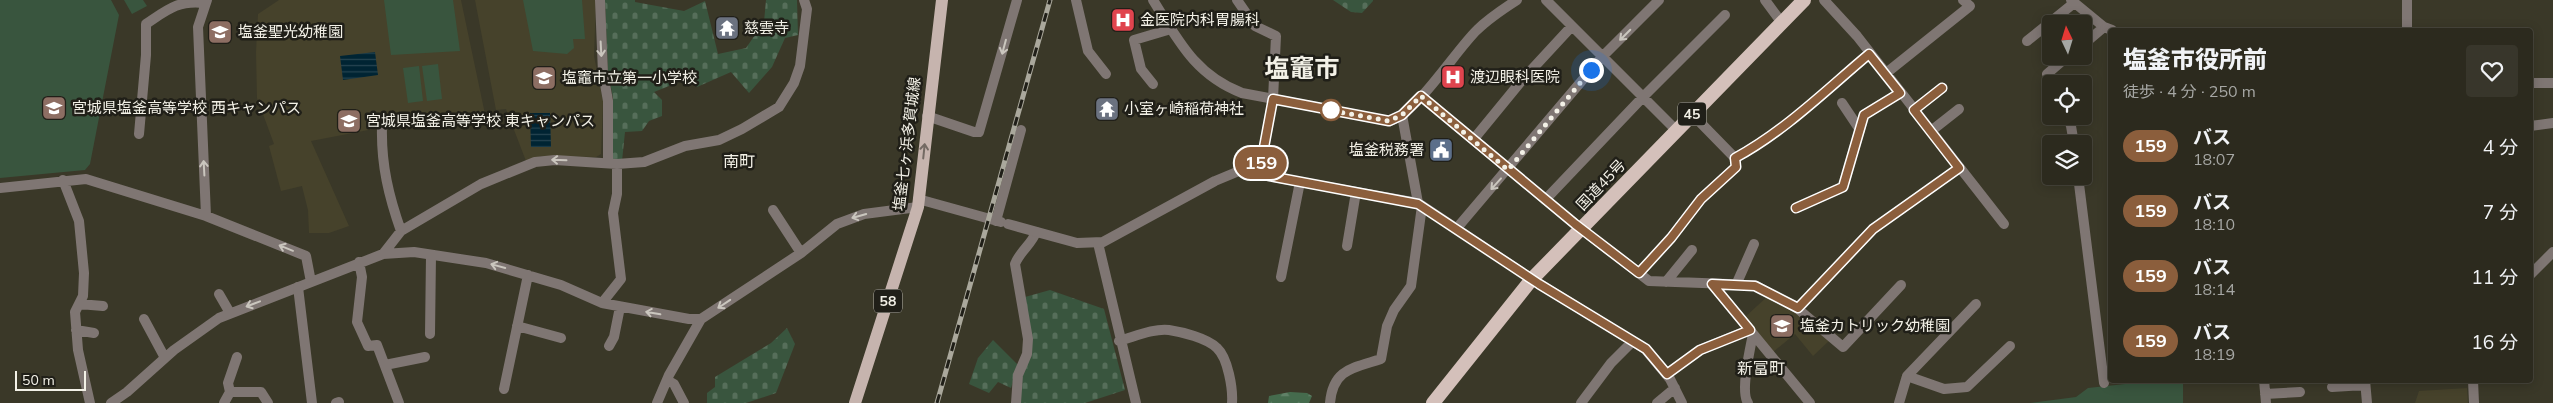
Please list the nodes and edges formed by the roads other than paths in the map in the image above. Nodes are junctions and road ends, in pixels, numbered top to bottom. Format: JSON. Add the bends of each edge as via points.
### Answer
{"nodes":[{"id":1,"x":600,"y":0,"type":"edge"},
{"id":2,"x":804,"y":0,"type":"edge"},
{"id":3,"x":942,"y":0,"type":"edge"},
{"id":4,"x":1017,"y":0,"type":"edge"},
{"id":5,"x":1076,"y":0,"type":"edge"},
{"id":6,"x":1153,"y":0,"type":"edge"},
{"id":7,"x":1237,"y":0,"type":"edge"},
{"id":8,"x":1517,"y":0,"type":"edge"},
{"id":9,"x":1546,"y":0,"type":"edge"},
{"id":10,"x":1659,"y":0,"type":"edge"},
{"id":11,"x":1765,"y":0,"type":"edge"},
{"id":12,"x":1804,"y":0,"type":"edge"},
{"id":13,"x":1824,"y":0,"type":"edge"},
{"id":14,"x":1964,"y":0,"type":"edge"},
{"id":15,"x":2407,"y":0,"type":"edge"},
{"id":16,"x":206,"y":2,"type":"edge"},
{"id":17,"x":2073,"y":2,"type":"edge"},
{"id":18,"x":1725,"y":15,"type":"dead end"},
{"id":19,"x":1782,"y":22,"type":"junction"},
{"id":20,"x":1572,"y":26,"type":"junction"},
{"id":21,"x":2407,"y":28,"type":"edge"},
{"id":22,"x":1171,"y":29,"type":"junction"},
{"id":23,"x":2108,"y":29,"type":"edge"},
{"id":24,"x":2092,"y":39,"type":"edge"},
{"id":25,"x":2026,"y":42,"type":"dead end"},
{"id":26,"x":1869,"y":54,"type":"junction"},
{"id":27,"x":1602,"y":57,"type":"junction"},
{"id":28,"x":2058,"y":65,"type":"edge"},
{"id":29,"x":1106,"y":74,"type":"dead end"},
{"id":30,"x":1885,"y":74,"type":"junction"},
{"id":31,"x":2048,"y":75,"type":"edge"},
{"id":32,"x":2533,"y":83,"type":"edge"},
{"id":33,"x":2553,"y":83,"type":"edge"},
{"id":34,"x":1152,"y":84,"type":"dead end"},
{"id":35,"x":1942,"y":88,"type":"dead end"},
{"id":36,"x":1900,"y":93,"type":"junction"},
{"id":37,"x":1421,"y":96,"type":"junction"},
{"id":38,"x":1643,"y":97,"type":"junction"},
{"id":39,"x":1273,"y":99,"type":"junction"},
{"id":40,"x":1842,"y":103,"type":"dead end"},
{"id":41,"x":1959,"y":109,"type":"dead end"},
{"id":42,"x":1914,"y":110,"type":"junction"},
{"id":43,"x":1692,"y":114,"type":"junction"},
{"id":44,"x":1402,"y":115,"type":"junction"},
{"id":45,"x":927,"y":116,"type":"junction"},
{"id":46,"x":2553,"y":122,"type":"edge"},
{"id":47,"x":2533,"y":125,"type":"edge"},
{"id":48,"x":382,"y":127,"type":"dead end"},
{"id":49,"x":1021,"y":130,"type":"dead end"},
{"id":50,"x":1676,"y":130,"type":"junction"},
{"id":51,"x":1860,"y":130,"type":"junction"},
{"id":52,"x":1931,"y":131,"type":"junction"},
{"id":53,"x":140,"y":134,"type":"dead end"},
{"id":54,"x":1473,"y":140,"type":"junction"},
{"id":55,"x":1735,"y":158,"type":"junction"},
{"id":56,"x":612,"y":163,"type":"junction"},
{"id":57,"x":1959,"y":168,"type":"junction"},
{"id":58,"x":1508,"y":170,"type":"junction"},
{"id":59,"x":1259,"y":174,"type":"junction"},
{"id":60,"x":63,"y":180,"type":"junction"},
{"id":61,"x":1300,"y":182,"type":"junction"},
{"id":62,"x":2079,"y":185,"type":"edge"},
{"id":63,"x":0,"y":188,"type":"edge"},
{"id":64,"x":1356,"y":192,"type":"junction"},
{"id":65,"x":1545,"y":200,"type":"junction"},
{"id":66,"x":914,"y":204,"type":"junction"},
{"id":67,"x":1420,"y":205,"type":"junction"},
{"id":68,"x":1796,"y":208,"type":"dead end"},
{"id":69,"x":773,"y":210,"type":"dead end"},
{"id":70,"x":206,"y":216,"type":"junction"},
{"id":71,"x":996,"y":221,"type":"junction"},
{"id":72,"x":2004,"y":224,"type":"dead end"},
{"id":73,"x":1457,"y":228,"type":"junction"},
{"id":74,"x":1581,"y":229,"type":"junction"},
{"id":75,"x":401,"y":232,"type":"junction"},
{"id":76,"x":1036,"y":232,"type":"junction"},
{"id":77,"x":1098,"y":243,"type":"junction"},
{"id":78,"x":1754,"y":244,"type":"dead end"},
{"id":79,"x":1347,"y":246,"type":"dead end"},
{"id":80,"x":1692,"y":250,"type":"dead end"},
{"id":81,"x":2553,"y":252,"type":"edge"},
{"id":82,"x":801,"y":253,"type":"junction"},
{"id":83,"x":383,"y":254,"type":"junction"},
{"id":84,"x":430,"y":255,"type":"junction"},
{"id":85,"x":359,"y":262,"type":"junction"},
{"id":86,"x":1639,"y":273,"type":"junction"},
{"id":87,"x":2533,"y":273,"type":"edge"},
{"id":88,"x":528,"y":275,"type":"junction"},
{"id":89,"x":1281,"y":276,"type":"dead end"},
{"id":90,"x":1532,"y":279,"type":"junction"},
{"id":91,"x":311,"y":282,"type":"junction"},
{"id":92,"x":1666,"y":282,"type":"junction"},
{"id":93,"x":1712,"y":284,"type":"junction"},
{"id":94,"x":1736,"y":285,"type":"junction"},
{"id":95,"x":1901,"y":285,"type":"dead end"},
{"id":96,"x":298,"y":287,"type":"junction"},
{"id":97,"x":219,"y":294,"type":"dead end"},
{"id":98,"x":602,"y":303,"type":"junction"},
{"id":99,"x":79,"y":304,"type":"junction"},
{"id":100,"x":1976,"y":304,"type":"dead end"},
{"id":101,"x":103,"y":306,"type":"dead end"},
{"id":102,"x":620,"y":306,"type":"junction"},
{"id":103,"x":1798,"y":308,"type":"junction"},
{"id":104,"x":230,"y":313,"type":"junction"},
{"id":105,"x":144,"y":319,"type":"dead end"},
{"id":106,"x":702,"y":319,"type":"junction"},
{"id":107,"x":517,"y":326,"type":"junction"},
{"id":108,"x":76,"y":330,"type":"junction"},
{"id":109,"x":1751,"y":332,"type":"junction"},
{"id":110,"x":94,"y":333,"type":"dead end"},
{"id":111,"x":430,"y":334,"type":"dead end"},
{"id":112,"x":560,"y":338,"type":"dead end"},
{"id":113,"x":1119,"y":341,"type":"junction"},
{"id":114,"x":1633,"y":341,"type":"junction"},
{"id":115,"x":609,"y":346,"type":"dead end"},
{"id":116,"x":2010,"y":346,"type":"dead end"},
{"id":117,"x":237,"y":357,"type":"dead end"},
{"id":118,"x":425,"y":357,"type":"dead end"},
{"id":119,"x":165,"y":358,"type":"junction"},
{"id":120,"x":385,"y":365,"type":"junction"},
{"id":121,"x":1667,"y":374,"type":"junction"},
{"id":122,"x":1907,"y":376,"type":"junction"},
{"id":123,"x":667,"y":380,"type":"junction"},
{"id":124,"x":2104,"y":383,"type":"dead end"},
{"id":125,"x":2264,"y":383,"type":"edge"},
{"id":126,"x":2360,"y":383,"type":"edge"},
{"id":127,"x":2365,"y":383,"type":"edge"},
{"id":128,"x":2473,"y":383,"type":"edge"},
{"id":129,"x":1675,"y":388,"type":"junction"},
{"id":130,"x":2332,"y":388,"type":"dead end"},
{"id":131,"x":504,"y":389,"type":"dead end"},
{"id":132,"x":230,"y":392,"type":"junction"},
{"id":133,"x":2300,"y":392,"type":"dead end"},
{"id":134,"x":2265,"y":398,"type":"edge"},
{"id":135,"x":90,"y":403,"type":"edge"},
{"id":136,"x":111,"y":403,"type":"edge"},
{"id":137,"x":224,"y":403,"type":"edge"},
{"id":138,"x":268,"y":403,"type":"edge"},
{"id":139,"x":312,"y":403,"type":"edge"},
{"id":140,"x":399,"y":403,"type":"edge"},
{"id":141,"x":657,"y":403,"type":"edge"},
{"id":142,"x":684,"y":403,"type":"edge"},
{"id":143,"x":854,"y":403,"type":"edge"},
{"id":144,"x":1016,"y":403,"type":"edge"},
{"id":145,"x":1136,"y":403,"type":"edge"},
{"id":146,"x":1232,"y":403,"type":"edge"},
{"id":147,"x":1330,"y":403,"type":"edge"},
{"id":148,"x":1433,"y":403,"type":"edge"},
{"id":149,"x":1581,"y":403,"type":"edge"},
{"id":150,"x":1657,"y":403,"type":"edge"},
{"id":151,"x":1682,"y":403,"type":"edge"},
{"id":152,"x":1748,"y":403,"type":"edge"},
{"id":153,"x":1810,"y":403,"type":"edge"},
{"id":154,"x":1899,"y":403,"type":"edge"},
{"id":155,"x":2367,"y":403,"type":"edge"},
{"id":156,"x":2474,"y":403,"type":"edge"}],
"edges":[{"from":1,"to":56,"type":"street","one_way":true,"via":[[602,73],[608,101]]},
{"from":2,"to":56,"type":"street","via":[[807,9],[800,66],[780,107],[719,140],[685,146],[644,162]]},
{"from":3,"to":45,"type":"main road","name":"塩釜七ヶ浜多賀城線","number":"58"},
{"from":4,"to":45,"type":"street","one_way":true,"via":[[979,132]]},
{"from":5,"to":29,"type":"street","via":[[1088,51]]},
{"from":6,"to":22,"type":"street"},
{"from":7,"to":39,"type":"street","via":[[1255,26],[1276,36]]},
{"from":8,"to":37,"type":"street","via":[[1475,31]]},
{"from":9,"to":20,"type":"street"},
{"from":10,"to":27,"type":"street","one_way":true},
{"from":11,"to":19,"type":"street"},
{"from":12,"to":19,"type":"highway","name":"国道45号","number":"45"},
{"from":13,"to":26,"type":"street"},
{"from":14,"to":30,"type":"street","via":[[1970,6]]},
{"from":15,"to":21,"type":"street"},
{"from":16,"to":53,"type":"street","via":[[184,2],[146,24]]},
{"from":70,"to":16,"type":"street","one_way":true,"via":[[198,26]]},
{"from":17,"to":23,"type":"street"},
{"from":17,"to":25,"type":"street"},
{"from":18,"to":38,"type":"street"},
{"from":19,"to":43,"type":"highway","name":"国道45号","number":"45"},
{"from":20,"to":27,"type":"street"},
{"from":20,"to":54,"type":"street"},
{"from":22,"to":34,"type":"street","via":[[1134,40],[1141,69]]},
{"from":22,"to":39,"type":"street","via":[[1182,47],[1212,79],[1242,93]]},
{"from":23,"to":24,"type":"street"},
{"from":26,"to":30,"type":"street"},
{"from":26,"to":55,"type":"street","via":[[1762,144]]},
{"from":27,"to":38,"type":"street"},
{"from":27,"to":58,"type":"street"},
{"from":28,"to":31,"type":"street"},
{"from":30,"to":36,"type":"street"},
{"from":32,"to":33,"type":"street"},
{"from":35,"to":42,"type":"street"},
{"from":36,"to":42,"type":"street"},
{"from":36,"to":51,"type":"street","via":[[1864,115]]},
{"from":37,"to":44,"type":"street"},
{"from":37,"to":54,"type":"street"},
{"from":38,"to":50,"type":"street"},
{"from":38,"to":65,"type":"street"},
{"from":39,"to":44,"type":"street","via":[[1382,120],[1394,120]]},
{"from":39,"to":59,"type":"street"},
{"from":40,"to":51,"type":"street"},
{"from":41,"to":52,"type":"street"},
{"from":42,"to":52,"type":"street"},
{"from":43,"to":50,"type":"highway","name":"国道45号","number":"45"},
{"from":43,"to":55,"type":"street"},
{"from":44,"to":67,"type":"street"},
{"from":66,"to":45,"type":"main road","name":"塩釜七ヶ浜多賀城線","number":"58","one_way":true},
{"from":46,"to":47,"type":"street"},
{"from":48,"to":75,"type":"street","via":[[385,176]]},
{"from":49,"to":71,"type":"street"},
{"from":50,"to":74,"type":"highway","name":"国道45号","number":"45"},
{"from":51,"to":68,"type":"street","via":[[1843,187]]},
{"from":52,"to":57,"type":"street"},
{"from":54,"to":58,"type":"street"},
{"from":55,"to":86,"type":"street","via":[[1736,167],[1701,199]]},
{"from":56,"to":75,"type":"street","one_way":true,"via":[[535,162],[481,184]]},
{"from":56,"to":98,"type":"street","via":[[616,194],[613,213],[621,279]]},
{"from":57,"to":72,"type":"street"},
{"from":57,"to":103,"type":"street","via":[[1873,229]]},
{"from":58,"to":65,"type":"street"},
{"from":58,"to":73,"type":"street","one_way":true},
{"from":59,"to":61,"type":"street"},
{"from":59,"to":77,"type":"street","via":[[1233,172]]},
{"from":60,"to":63,"type":"street"},
{"from":60,"to":70,"type":"street","via":[[86,179]]},
{"from":60,"to":99,"type":"street","via":[[79,221],[84,273],[83,296]]},
{"from":61,"to":64,"type":"street"},
{"from":61,"to":89,"type":"street"},
{"from":62,"to":124,"type":"street"},
{"from":64,"to":67,"type":"street"},
{"from":64,"to":79,"type":"street"},
{"from":65,"to":74,"type":"street"},
{"from":66,"to":71,"type":"street"},
{"from":66,"to":82,"type":"street","one_way":true,"via":[[864,214],[837,224]]},
{"from":66,"to":143,"type":"main road","name":"塩釜七ヶ浜多賀城線","number":"58"},
{"from":67,"to":73,"type":"street"},
{"from":67,"to":147,"type":"street","via":[[1411,286],[1387,326],[1381,359],[1343,372],[1331,389]]},
{"from":69,"to":82,"type":"street"},
{"from":91,"to":70,"type":"street","one_way":true,"via":[[306,256]]},
{"from":71,"to":76,"type":"street"},
{"from":73,"to":90,"type":"street"},
{"from":74,"to":86,"type":"street"},
{"from":74,"to":90,"type":"highway","name":"国道45号","number":"45"},
{"from":75,"to":83,"type":"street"},
{"from":76,"to":77,"type":"street","via":[[1077,243]]},
{"from":76,"to":144,"type":"street","via":[[1015,264],[1028,339],[1027,354],[1018,375]]},
{"from":77,"to":113,"type":"street"},
{"from":78,"to":94,"type":"street"},
{"from":80,"to":92,"type":"street"},
{"from":81,"to":87,"type":"street"},
{"from":82,"to":106,"type":"street","one_way":true},
{"from":83,"to":84,"type":"street","via":[[414,252]]},
{"from":83,"to":85,"type":"street"},
{"from":88,"to":84,"type":"street","one_way":true,"via":[[486,263]]},
{"from":84,"to":111,"type":"street"},
{"from":85,"to":91,"type":"street"},
{"from":85,"to":120,"type":"street","via":[[362,277],[358,327],[368,346],[377,344]]},
{"from":86,"to":92,"type":"street","via":[[1649,281]]},
{"from":88,"to":98,"type":"street"},
{"from":88,"to":107,"type":"street"},
{"from":90,"to":114,"type":"street"},
{"from":90,"to":148,"type":"highway","name":"国道45号","number":"45"},
{"from":91,"to":96,"type":"street"},
{"from":92,"to":93,"type":"street"},
{"from":93,"to":94,"type":"street"},
{"from":93,"to":109,"type":"street"},
{"from":94,"to":103,"type":"street","via":[[1755,286]]},
{"from":95,"to":103,"type":"street","via":[[1842,347]]},
{"from":96,"to":104,"type":"street","one_way":true},
{"from":96,"to":139,"type":"street"},
{"from":97,"to":104,"type":"street"},
{"from":98,"to":102,"type":"street"},
{"from":99,"to":101,"type":"street"},
{"from":99,"to":108,"type":"street","via":[[75,312]]},
{"from":100,"to":122,"type":"street"},
{"from":106,"to":102,"type":"street","one_way":true},
{"from":102,"to":115,"type":"street"},
{"from":104,"to":119,"type":"street"},
{"from":105,"to":119,"type":"street"},
{"from":106,"to":123,"type":"street"},
{"from":107,"to":112,"type":"street"},
{"from":107,"to":131,"type":"street"},
{"from":108,"to":110,"type":"street"},
{"from":108,"to":135,"type":"street"},
{"from":109,"to":121,"type":"street","via":[[1700,350]]},
{"from":109,"to":152,"type":"street"},
{"from":109,"to":153,"type":"street"},
{"from":113,"to":145,"type":"street"},
{"from":113,"to":146,"type":"street","via":[[1168,330],[1211,344],[1217,348],[1225,365],[1233,393]]},
{"from":114,"to":121,"type":"street","via":[[1646,349]]},
{"from":114,"to":149,"type":"street","via":[[1611,363]]},
{"from":116,"to":122,"type":"street","via":[[1968,387],[1944,389]]},
{"from":117,"to":132,"type":"street","via":[[228,383]]},
{"from":118,"to":120,"type":"street"},
{"from":119,"to":136,"type":"street"},
{"from":120,"to":140,"type":"street"},
{"from":121,"to":129,"type":"street"},
{"from":122,"to":154,"type":"street"},
{"from":123,"to":141,"type":"street"},
{"from":123,"to":142,"type":"street","via":[[674,384]]},
{"from":125,"to":134,"type":"street"},
{"from":126,"to":130,"type":"street"},
{"from":127,"to":155,"type":"street"},
{"from":128,"to":156,"type":"street"},
{"from":129,"to":150,"type":"street"},
{"from":129,"to":151,"type":"street"},
{"from":132,"to":137,"type":"street"},
{"from":132,"to":138,"type":"street","via":[[261,392]]},
{"from":133,"to":134,"type":"street"}]}
